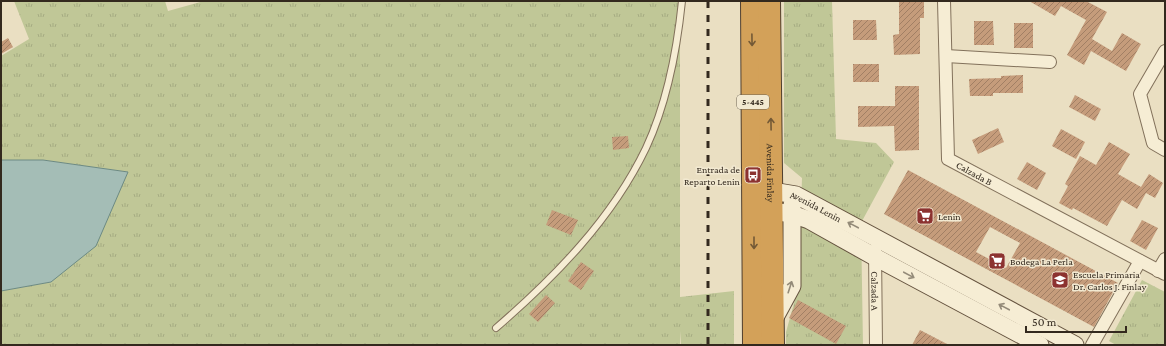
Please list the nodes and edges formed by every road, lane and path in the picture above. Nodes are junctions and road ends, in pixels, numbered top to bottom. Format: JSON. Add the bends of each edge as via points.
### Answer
{"nodes":[{"id":1,"x":682,"y":1,"type":"edge"},
{"id":2,"x":752,"y":1,"type":"edge"},
{"id":3,"x":769,"y":1,"type":"edge"},
{"id":4,"x":944,"y":1,"type":"edge"},
{"id":5,"x":1165,"y":51,"type":"edge"},
{"id":6,"x":946,"y":56,"type":"junction"},
{"id":7,"x":1050,"y":62,"type":"dead end"},
{"id":8,"x":1165,"y":150,"type":"edge"},
{"id":9,"x":776,"y":203,"type":"junction"},
{"id":10,"x":874,"y":237,"type":"junction"},
{"id":11,"x":875,"y":257,"type":"junction"},
{"id":12,"x":1165,"y":259,"type":"edge"},
{"id":13,"x":1140,"y":261,"type":"junction"},
{"id":14,"x":1162,"y":272,"type":"edge"},
{"id":15,"x":496,"y":328,"type":"dead end"},
{"id":16,"x":754,"y":345,"type":"edge"},
{"id":17,"x":773,"y":345,"type":"edge"},
{"id":18,"x":876,"y":345,"type":"edge"},
{"id":19,"x":1040,"y":345,"type":"edge"},
{"id":20,"x":1075,"y":345,"type":"edge"},
{"id":21,"x":1092,"y":345,"type":"edge"}],
"edges":[{"from":1,"to":15,"type":"lane","via":[[666,90],[654,129],[636,168],[610,208],[576,251]]},
{"from":2,"to":9,"type":"highway","name":"Avenida Finlay","number":"5-445","one_way":true},
{"from":9,"to":3,"type":"highway","name":"Avenida Finlay","number":"5-445","one_way":true},
{"from":4,"to":6,"type":"street","name":"Calzada B"},
{"from":5,"to":8,"type":"street","via":[[1140,94],[1154,143]]},
{"from":6,"to":7,"type":"street"},
{"from":6,"to":13,"type":"street","name":"Calzada B","via":[[948,159]]},
{"from":10,"to":9,"type":"street","name":"Avenida Lenin","one_way":true,"via":[[796,195]]},
{"from":9,"to":11,"type":"street","name":"Avenida Lenin"},
{"from":9,"to":16,"type":"highway","name":"Avenida Finlay","number":"5-445","one_way":true},
{"from":17,"to":9,"type":"highway","name":"Avenida Finlay","number":"5-445","one_way":true},
{"from":10,"to":11,"type":"street","name":"Calzada A"},
{"from":20,"to":10,"type":"street","name":"Avenida Lenin","one_way":true},
{"from":11,"to":18,"type":"street","name":"Calzada A"},
{"from":11,"to":19,"type":"street","name":"Avenida Lenin","one_way":true},
{"from":12,"to":14,"type":"street","name":"Calzada B"},
{"from":13,"to":14,"type":"street","name":"Calzada B"},
{"from":13,"to":21,"type":"street"}]}
